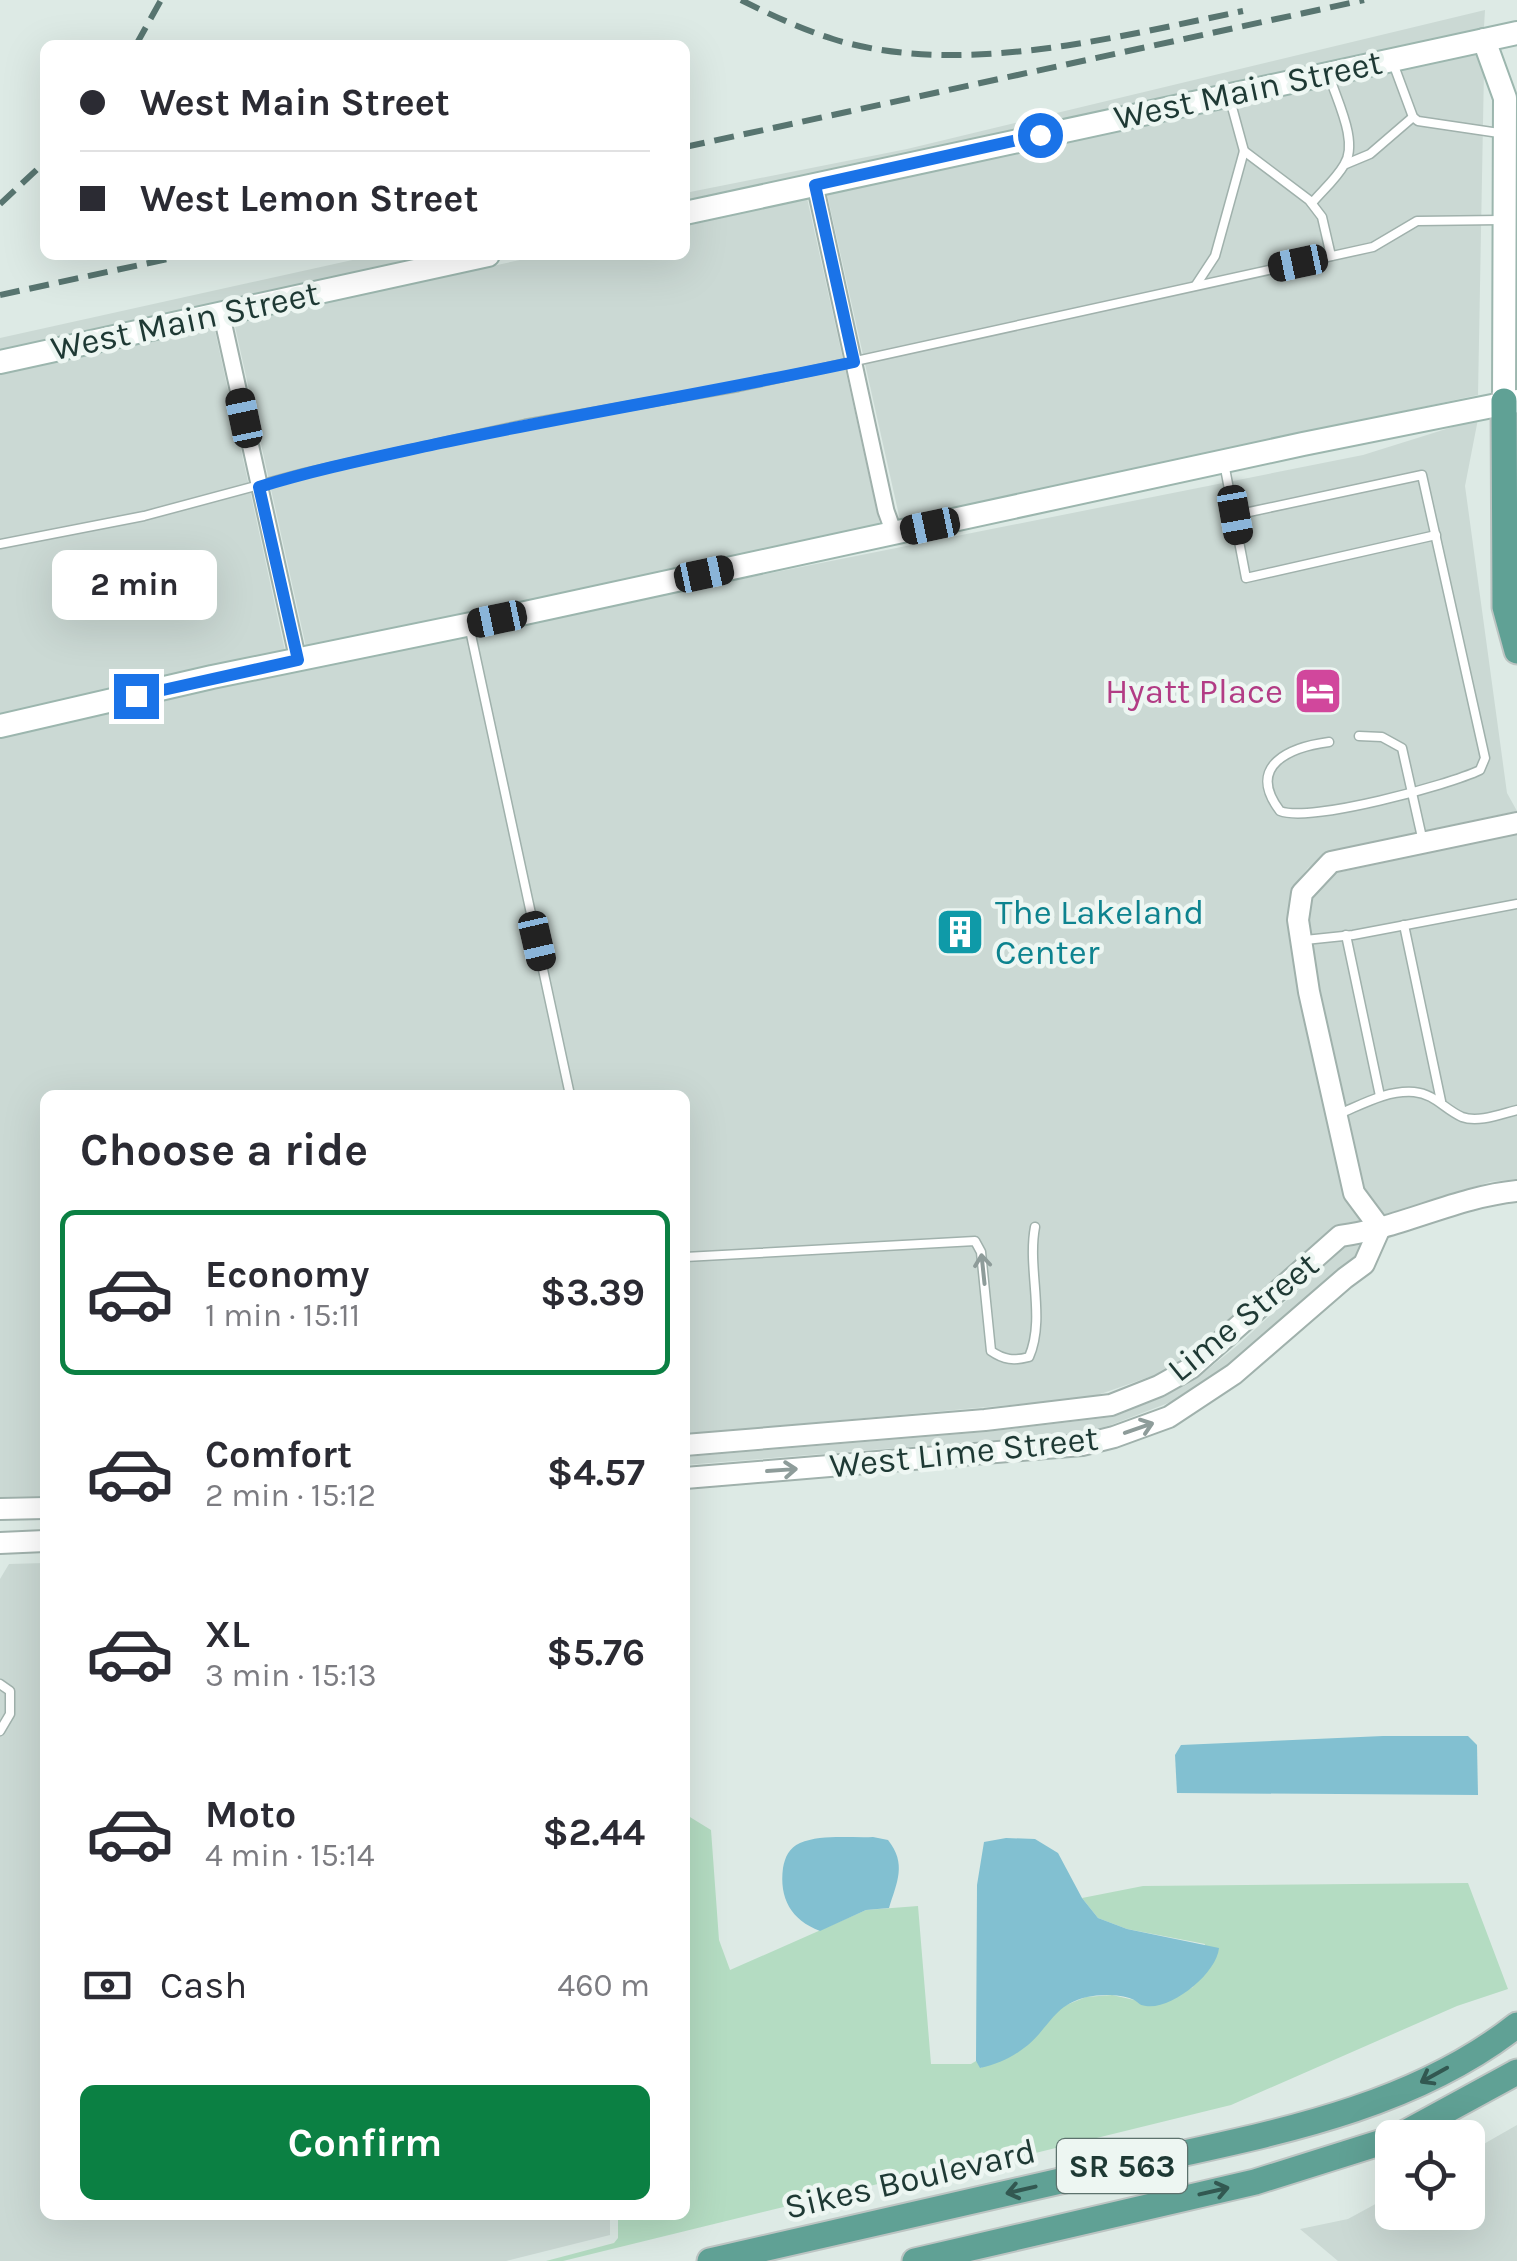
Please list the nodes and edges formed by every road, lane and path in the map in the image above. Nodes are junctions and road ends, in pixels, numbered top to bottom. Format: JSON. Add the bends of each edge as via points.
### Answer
{"nodes":[{"id":1,"x":1517,"y":32,"type":"edge"},
{"id":2,"x":1484,"y":40,"type":"junction"},
{"id":3,"x":1392,"y":59,"type":"junction"},
{"id":4,"x":1328,"y":72,"type":"junction"},
{"id":5,"x":1229,"y":94,"type":"junction"},
{"id":6,"x":1413,"y":118,"type":"junction"},
{"id":7,"x":1505,"y":133,"type":"junction"},
{"id":8,"x":1244,"y":152,"type":"junction"},
{"id":9,"x":1346,"y":164,"type":"junction"},
{"id":10,"x":815,"y":185,"type":"junction"},
{"id":11,"x":1312,"y":203,"type":"junction"},
{"id":12,"x":690,"y":211,"type":"edge"},
{"id":13,"x":1506,"y":220,"type":"junction"},
{"id":14,"x":1332,"y":256,"type":"junction"},
{"id":15,"x":465,"y":260,"type":"edge"},
{"id":16,"x":1196,"y":285,"type":"junction"},
{"id":17,"x":221,"y":312,"type":"junction"},
{"id":18,"x":0,"y":362,"type":"edge"},
{"id":19,"x":854,"y":362,"type":"junction"},
{"id":20,"x":1511,"y":401,"type":"edge"},
{"id":21,"x":1223,"y":461,"type":"junction"},
{"id":22,"x":259,"y":487,"type":"junction"},
{"id":23,"x":1235,"y":515,"type":"junction"},
{"id":24,"x":894,"y":534,"type":"junction"},
{"id":25,"x":1436,"y":535,"type":"junction"},
{"id":26,"x":0,"y":544,"type":"edge"},
{"id":27,"x":469,"y":625,"type":"junction"},
{"id":28,"x":1517,"y":651,"type":"edge"},
{"id":29,"x":298,"y":660,"type":"junction"},
{"id":30,"x":0,"y":726,"type":"edge"},
{"id":31,"x":1360,"y":736,"type":"dead end"},
{"id":32,"x":1329,"y":742,"type":"dead end"},
{"id":33,"x":1412,"y":790,"type":"junction"},
{"id":34,"x":1517,"y":822,"type":"edge"},
{"id":35,"x":1423,"y":842,"type":"junction"},
{"id":36,"x":1517,"y":904,"type":"edge"},
{"id":37,"x":1404,"y":925,"type":"junction"},
{"id":38,"x":1346,"y":935,"type":"junction"},
{"id":39,"x":1301,"y":940,"type":"junction"},
{"id":40,"x":569,"y":1090,"type":"edge"},
{"id":41,"x":1380,"y":1096,"type":"junction"},
{"id":42,"x":1441,"y":1101,"type":"junction"},
{"id":43,"x":1517,"y":1110,"type":"edge"},
{"id":44,"x":1337,"y":1115,"type":"junction"},
{"id":45,"x":1517,"y":1190,"type":"edge"},
{"id":46,"x":1034,"y":1227,"type":"dead end"},
{"id":47,"x":1380,"y":1228,"type":"junction"},
{"id":48,"x":690,"y":1258,"type":"edge"},
{"id":49,"x":690,"y":1445,"type":"edge"},
{"id":50,"x":690,"y":1478,"type":"edge"},
{"id":51,"x":0,"y":1508,"type":"edge"},
{"id":52,"x":40,"y":1508,"type":"edge"},
{"id":53,"x":40,"y":1541,"type":"edge"},
{"id":54,"x":0,"y":1542,"type":"edge"},
{"id":55,"x":0,"y":1684,"type":"edge"},
{"id":56,"x":0,"y":1731,"type":"edge"},
{"id":57,"x":1517,"y":2024,"type":"edge"},
{"id":58,"x":1517,"y":2051,"type":"edge"},
{"id":59,"x":1517,"y":2072,"type":"edge"},
{"id":60,"x":1472,"y":2097,"type":"junction"},
{"id":61,"x":1428,"y":2120,"type":"edge"},
{"id":62,"x":1375,"y":2144,"type":"edge"},
{"id":63,"x":710,"y":2261,"type":"edge"},
{"id":64,"x":915,"y":2261,"type":"edge"}],
"edges":[{"from":1,"to":2,"type":"main road","name":"West Main Street"},
{"from":2,"to":3,"type":"main road","name":"West Main Street"},
{"from":2,"to":7,"type":"main road","via":[[1505,98]]},
{"from":3,"to":4,"type":"main road","name":"West Main Street"},
{"from":3,"to":6,"type":"lane"},
{"from":4,"to":5,"type":"main road","name":"West Main Street"},
{"from":4,"to":9,"type":"lane","via":[[1348,140]]},
{"from":5,"to":8,"type":"lane"},
{"from":5,"to":10,"type":"main road","name":"West Main Street"},
{"from":6,"to":7,"type":"lane"},
{"from":6,"to":9,"type":"lane","via":[[1370,154]]},
{"from":7,"to":13,"type":"main road"},
{"from":8,"to":11,"type":"lane"},
{"from":8,"to":16,"type":"lane","via":[[1216,256]]},
{"from":9,"to":11,"type":"lane"},
{"from":10,"to":12,"type":"main road","name":"West Main Street"},
{"from":10,"to":19,"type":"street"},
{"from":11,"to":14,"type":"lane"},
{"from":13,"to":14,"type":"lane","via":[[1417,221],[1374,246]]},
{"from":13,"to":20,"type":"main road"},
{"from":14,"to":16,"type":"lane"},
{"from":15,"to":17,"type":"main road","name":"West Main Street"},
{"from":16,"to":19,"type":"lane"},
{"from":17,"to":18,"type":"main road","name":"West Main Street"},
{"from":17,"to":22,"type":"street"},
{"from":19,"to":22,"type":"lane","via":[[526,424]]},
{"from":19,"to":24,"type":"street"},
{"from":20,"to":21,"type":"main road"},
{"from":20,"to":28,"type":"main road","via":[[1505,607]]},
{"from":21,"to":23,"type":"lane"},
{"from":21,"to":24,"type":"main road"},
{"from":22,"to":26,"type":"lane"},
{"from":22,"to":29,"type":"street"},
{"from":23,"to":25,"type":"lane","via":[[1422,475]]},
{"from":23,"to":25,"type":"lane","via":[[1246,578]]},
{"from":24,"to":27,"type":"main road"},
{"from":25,"to":33,"type":"lane","via":[[1484,758],[1480,770],[1466,777]]},
{"from":27,"to":29,"type":"main road"},
{"from":27,"to":40,"type":"lane"},
{"from":29,"to":30,"type":"main road"},
{"from":31,"to":33,"type":"lane","via":[[1382,737],[1402,748]]},
{"from":32,"to":33,"type":"lane","via":[[1302,746],[1274,762],[1268,790],[1280,811],[1312,814]]},
{"from":33,"to":35,"type":"lane"},
{"from":34,"to":35,"type":"street"},
{"from":35,"to":39,"type":"street","via":[[1331,862],[1302,894]]},
{"from":36,"to":37,"type":"lane"},
{"from":37,"to":38,"type":"lane"},
{"from":37,"to":42,"type":"lane"},
{"from":38,"to":39,"type":"lane"},
{"from":38,"to":41,"type":"lane"},
{"from":39,"to":44,"type":"street"},
{"from":41,"to":42,"type":"lane","via":[[1412,1092]]},
{"from":41,"to":44,"type":"lane"},
{"from":42,"to":43,"type":"lane","via":[[1472,1119]]},
{"from":44,"to":47,"type":"street","via":[[1354,1193]]},
{"from":45,"to":47,"type":"street"},
{"from":46,"to":48,"type":"lane","one_way":true,"via":[[1036,1341],[1029,1357],[1016,1361],[991,1351],[975,1241]]},
{"from":47,"to":49,"type":"street","name":"Lime Street","via":[[1340,1236],[1192,1368],[1111,1405]]},
{"from":50,"to":47,"type":"street","name":"West Lime Street","one_way":true,"via":[[1082,1445],[1169,1418],[1234,1374],[1364,1264]]},
{"from":51,"to":52,"type":"street"},
{"from":53,"to":54,"type":"street"},
{"from":55,"to":56,"type":"lane","via":[[10,1691],[10,1714]]},
{"from":57,"to":63,"type":"main road","name":"Sikes Boulevard","number":"SR 563","one_way":true,"via":[[1405,2091],[1298,2126]]},
{"from":58,"to":60,"type":"main road"},
{"from":59,"to":60,"type":"main road","number":"SR 563"},
{"from":60,"to":61,"type":"main road","number":"SR 563"},
{"from":64,"to":62,"type":"main road","number":"SR 563","one_way":true,"via":[[1254,2182]]}]}
